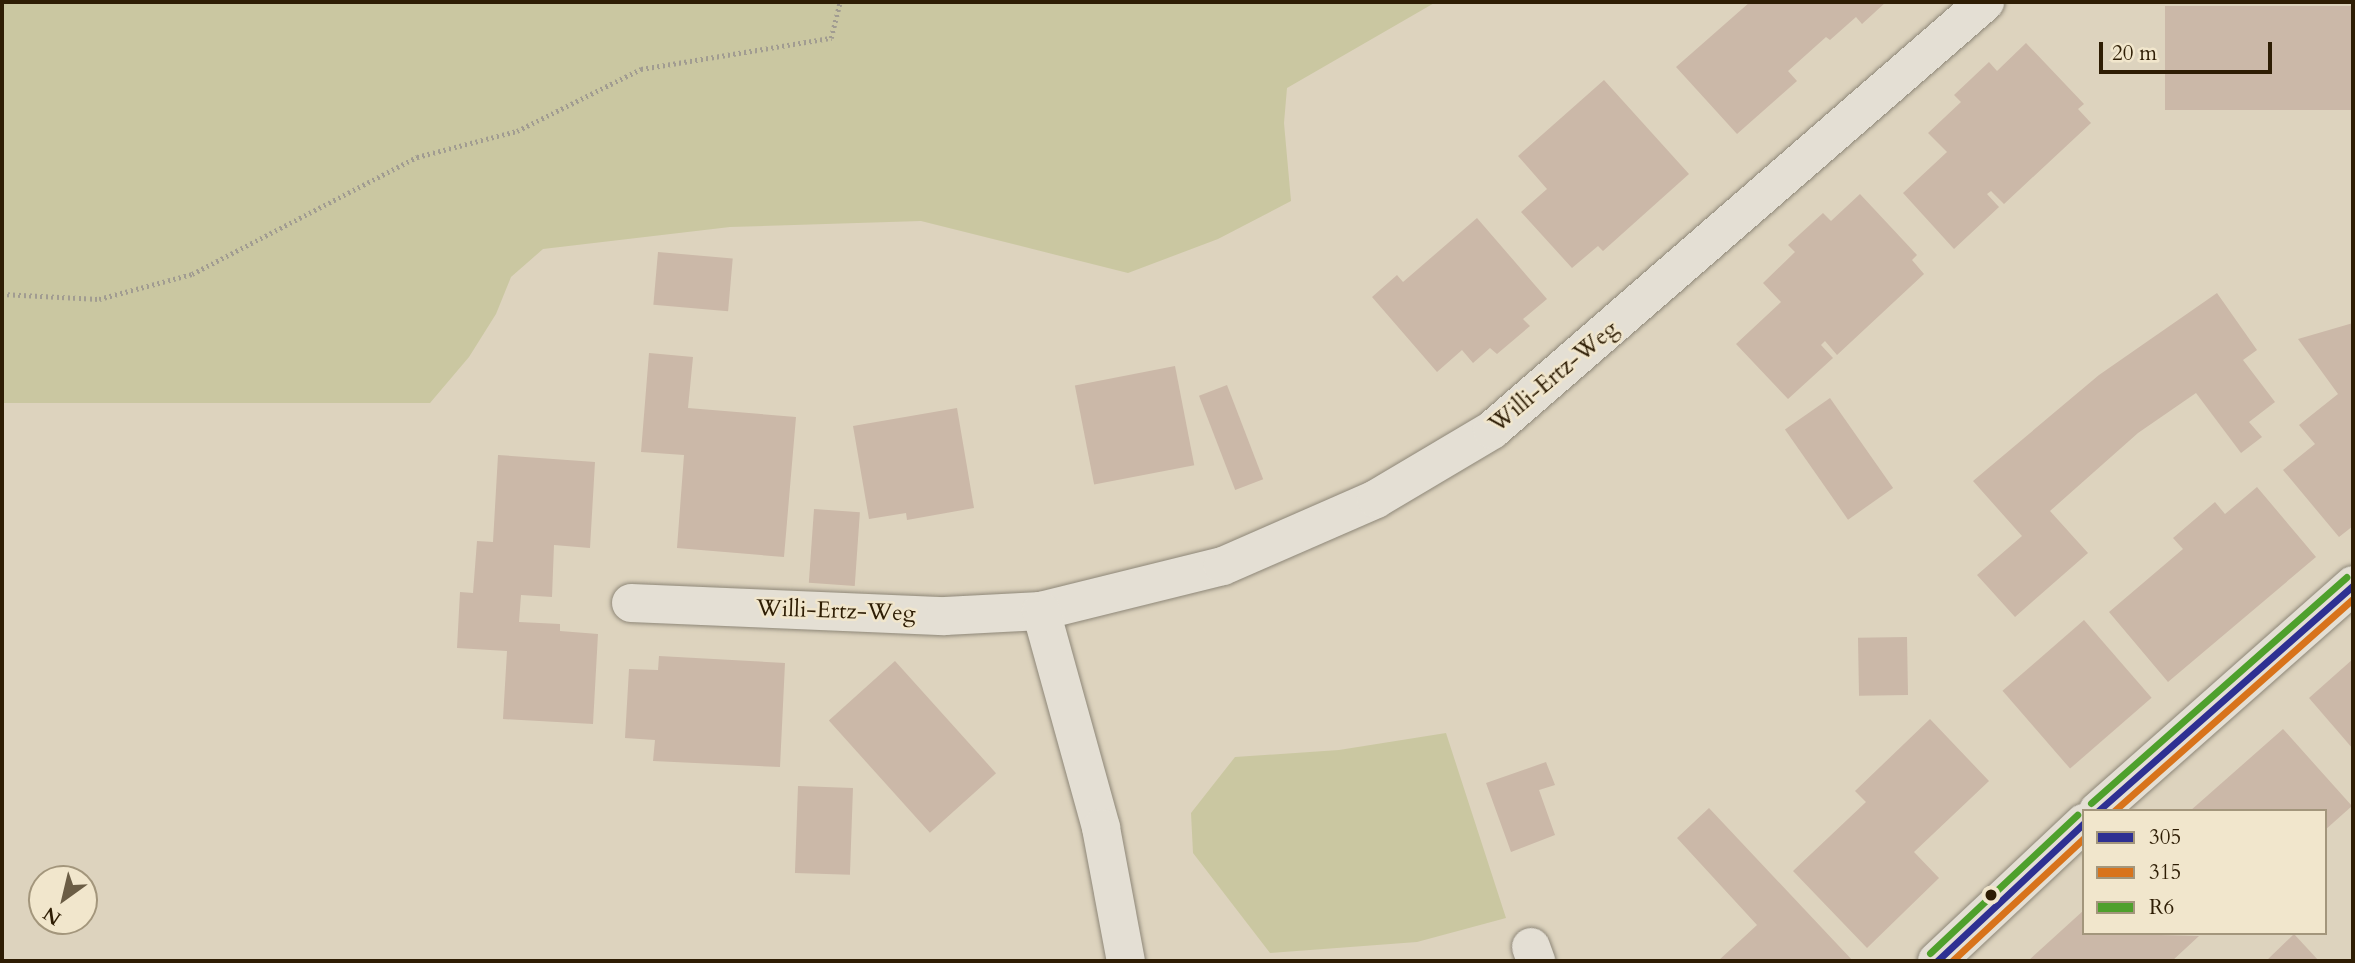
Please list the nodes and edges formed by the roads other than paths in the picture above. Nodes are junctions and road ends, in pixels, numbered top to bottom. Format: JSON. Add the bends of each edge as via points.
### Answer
{"nodes":[{"id":1,"x":1985,"y":2,"type":"edge"},
{"id":2,"x":2353,"y":585,"type":"edge"},
{"id":3,"x":631,"y":603,"type":"dead end"},
{"id":4,"x":1041,"y":611,"type":"junction"},
{"id":5,"x":2100,"y":809,"type":"edge"},
{"id":6,"x":2082,"y":825,"type":"edge"},
{"id":7,"x":1126,"y":961,"type":"edge"},
{"id":8,"x":1937,"y":961,"type":"edge"}],
"edges":[{"from":1,"to":4,"type":"street","name":"Willi-Ertz-Weg","via":[[1492,430],[1376,499],[1223,566]]},
{"from":2,"to":5,"type":"street"},
{"from":3,"to":4,"type":"street","name":"Willi-Ertz-Weg","via":[[945,616]]},
{"from":4,"to":7,"type":"street","via":[[1101,828]]},
{"from":6,"to":8,"type":"street"}]}
